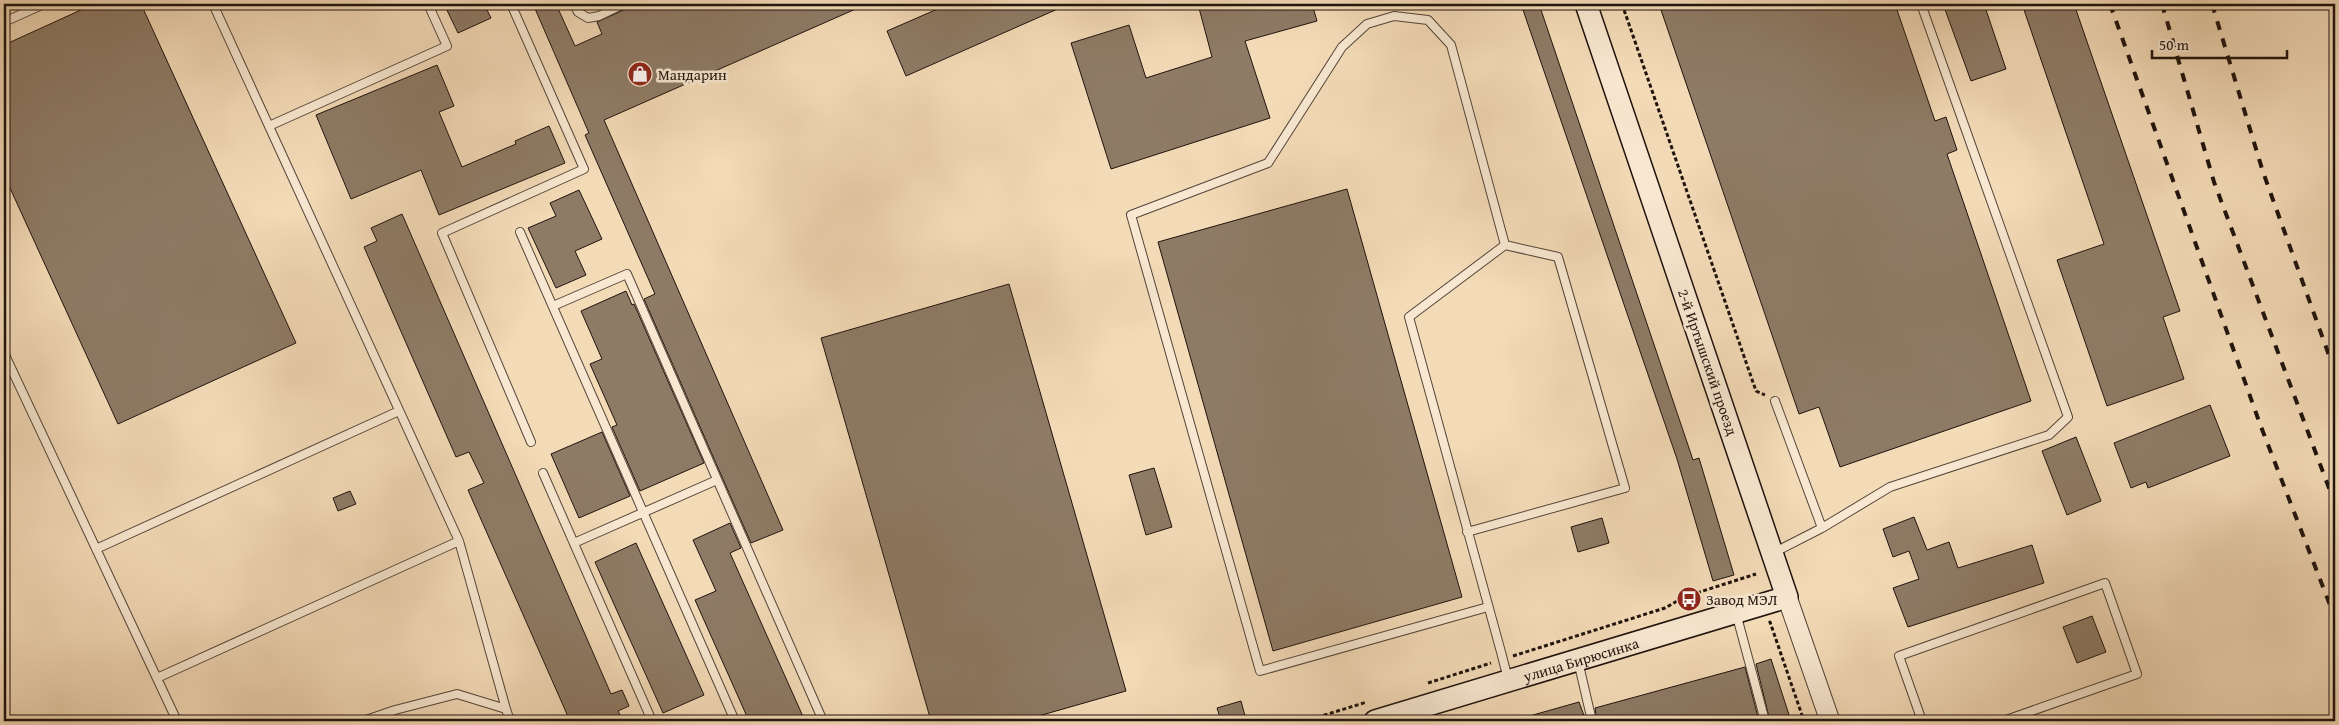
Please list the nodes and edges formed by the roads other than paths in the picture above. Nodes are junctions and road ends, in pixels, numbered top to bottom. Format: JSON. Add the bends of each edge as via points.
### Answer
{"nodes":[{"id":1,"x":44,"y":4,"type":"edge"},
{"id":2,"x":213,"y":4,"type":"edge"},
{"id":3,"x":428,"y":4,"type":"edge"},
{"id":4,"x":511,"y":4,"type":"edge"},
{"id":5,"x":574,"y":4,"type":"edge"},
{"id":6,"x":624,"y":4,"type":"edge"},
{"id":7,"x":1586,"y":4,"type":"edge"},
{"id":8,"x":1921,"y":4,"type":"edge"},
{"id":9,"x":4,"y":22,"type":"edge"},
{"id":10,"x":268,"y":126,"type":"junction"},
{"id":11,"x":520,"y":232,"type":"dead end"},
{"id":12,"x":1505,"y":245,"type":"junction"},
{"id":13,"x":552,"y":306,"type":"junction"},
{"id":14,"x":4,"y":353,"type":"edge"},
{"id":15,"x":1775,"y":400,"type":"road end"},
{"id":16,"x":399,"y":411,"type":"junction"},
{"id":17,"x":531,"y":442,"type":"dead end"},
{"id":18,"x":543,"y":473,"type":"dead end"},
{"id":19,"x":717,"y":480,"type":"junction"},
{"id":20,"x":643,"y":512,"type":"junction"},
{"id":21,"x":1822,"y":528,"type":"junction"},
{"id":22,"x":1468,"y":532,"type":"junction"},
{"id":23,"x":459,"y":541,"type":"junction"},
{"id":24,"x":574,"y":543,"type":"junction"},
{"id":25,"x":96,"y":549,"type":"junction"},
{"id":26,"x":1773,"y":553,"type":"junction"},
{"id":27,"x":1787,"y":597,"type":"junction"},
{"id":28,"x":1488,"y":607,"type":"junction"},
{"id":29,"x":1736,"y":613,"type":"junction"},
{"id":30,"x":1578,"y":661,"type":"junction"},
{"id":31,"x":157,"y":678,"type":"junction"},
{"id":32,"x":1508,"y":681,"type":"junction"},
{"id":33,"x":506,"y":709,"type":"junction"},
{"id":34,"x":177,"y":721,"type":"edge"},
{"id":35,"x":363,"y":721,"type":"edge"},
{"id":36,"x":510,"y":721,"type":"edge"},
{"id":37,"x":652,"y":721,"type":"edge"},
{"id":38,"x":735,"y":721,"type":"edge"},
{"id":39,"x":824,"y":721,"type":"edge"},
{"id":40,"x":1375,"y":721,"type":"edge"},
{"id":41,"x":1592,"y":721,"type":"edge"},
{"id":42,"x":1765,"y":721,"type":"edge"},
{"id":43,"x":1830,"y":721,"type":"edge"},
{"id":44,"x":1922,"y":721,"type":"edge"},
{"id":45,"x":2003,"y":721,"type":"edge"}],
"edges":[{"from":1,"to":9,"type":"lane"},
{"from":2,"to":10,"type":"lane"},
{"from":3,"to":10,"type":"lane","via":[[447,46]]},
{"from":4,"to":17,"type":"lane","via":[[584,169],[442,232]]},
{"from":5,"to":6,"type":"lane","via":[[578,12],[588,18]]},
{"from":7,"to":26,"type":"main road","name":"2-й Иртышский проезд"},
{"from":8,"to":21,"type":"lane","via":[[2068,417],[2049,435],[1890,487]]},
{"from":10,"to":16,"type":"lane"},
{"from":11,"to":13,"type":"lane"},
{"from":12,"to":22,"type":"lane","via":[[1409,317]]},
{"from":12,"to":22,"type":"lane","via":[[1558,257],[1625,488]]},
{"from":12,"to":28,"type":"lane","via":[[1451,45],[1428,20],[1394,16],[1367,24],[1342,47],[1268,162],[1131,215],[1260,671]]},
{"from":13,"to":19,"type":"lane","via":[[627,274]]},
{"from":13,"to":20,"type":"lane"},
{"from":14,"to":25,"type":"lane"},
{"from":15,"to":21,"type":"lane"},
{"from":16,"to":23,"type":"lane"},
{"from":16,"to":25,"type":"lane"},
{"from":18,"to":24,"type":"lane"},
{"from":19,"to":20,"type":"lane"},
{"from":19,"to":39,"type":"lane"},
{"from":20,"to":24,"type":"lane"},
{"from":20,"to":38,"type":"lane"},
{"from":21,"to":26,"type":"lane"},
{"from":22,"to":28,"type":"lane"},
{"from":23,"to":31,"type":"lane"},
{"from":23,"to":33,"type":"lane"},
{"from":24,"to":37,"type":"lane"},
{"from":25,"to":31,"type":"lane"},
{"from":26,"to":27,"type":"main road","name":"2-й Иртышский проезд"},
{"from":27,"to":29,"type":"main road","name":"улица Бирюсинка"},
{"from":27,"to":43,"type":"street","name":"2-й Иртышский проезд"},
{"from":28,"to":32,"type":"lane"},
{"from":29,"to":30,"type":"main road","name":"улица Бирюсинка"},
{"from":29,"to":42,"type":"lane"},
{"from":30,"to":32,"type":"main road","name":"улица Бирюсинка"},
{"from":30,"to":41,"type":"lane"},
{"from":31,"to":34,"type":"lane"},
{"from":32,"to":40,"type":"main road","name":"улица Бирюсинка"},
{"from":33,"to":35,"type":"lane","via":[[457,694]]},
{"from":33,"to":36,"type":"lane"},
{"from":44,"to":45,"type":"lane","via":[[1899,656],[2105,583],[2137,674]]}]}
